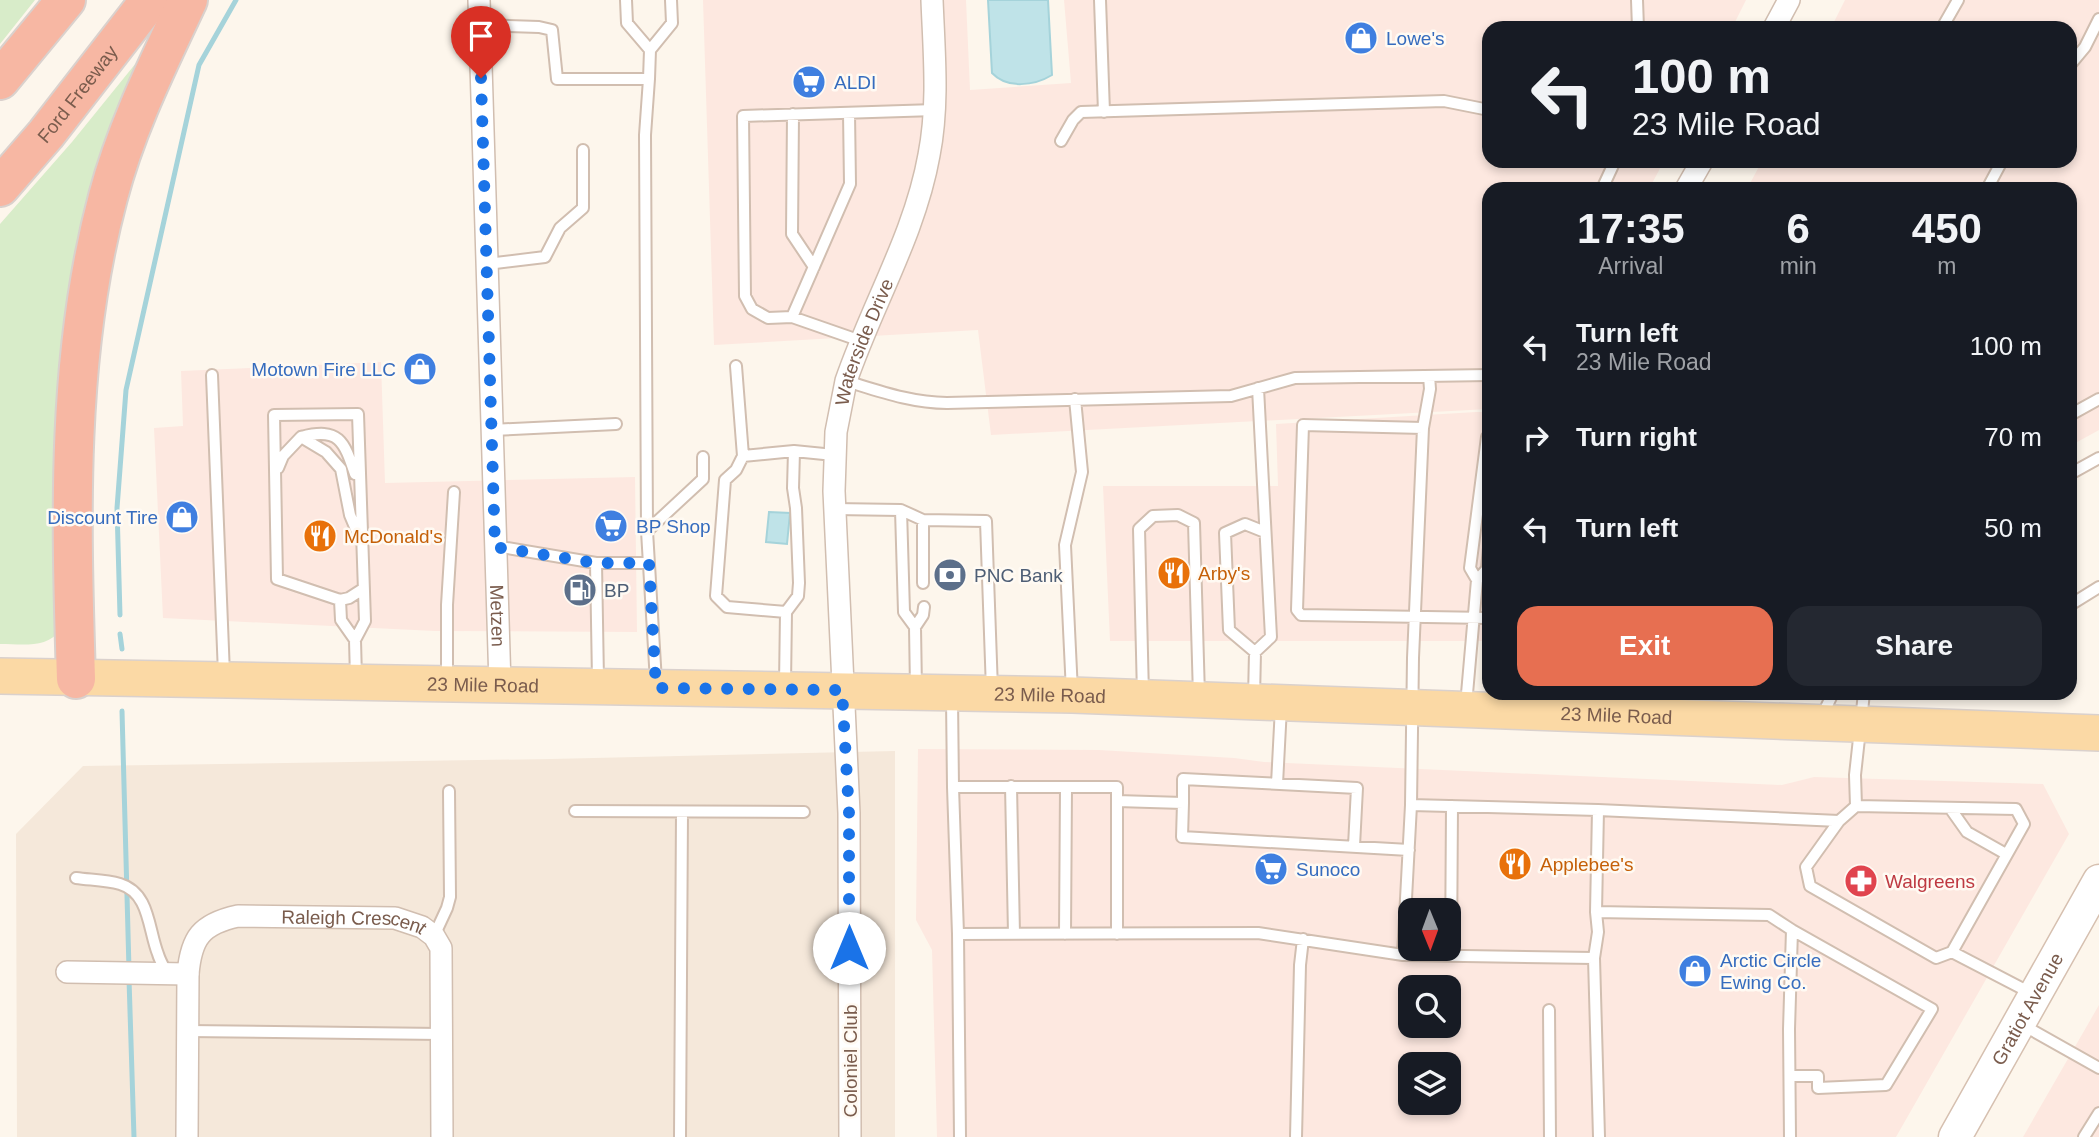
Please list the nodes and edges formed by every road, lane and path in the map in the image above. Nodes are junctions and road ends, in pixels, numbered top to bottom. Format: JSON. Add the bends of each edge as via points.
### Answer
{"nodes":[{"id":1,"x":66,"y":0,"type":"edge"},
{"id":2,"x":150,"y":0,"type":"edge"},
{"id":3,"x":188,"y":0,"type":"edge"},
{"id":4,"x":479,"y":0,"type":"edge"},
{"id":5,"x":626,"y":0,"type":"edge"},
{"id":6,"x":671,"y":0,"type":"edge"},
{"id":7,"x":932,"y":0,"type":"edge"},
{"id":8,"x":1100,"y":0,"type":"edge"},
{"id":9,"x":1637,"y":0,"type":"edge"},
{"id":10,"x":1789,"y":0,"type":"edge"},
{"id":11,"x":1958,"y":0,"type":"edge"},
{"id":12,"x":2099,"y":19,"type":"edge"},
{"id":13,"x":1638,"y":21,"type":"edge"},
{"id":14,"x":1778,"y":21,"type":"edge"},
{"id":15,"x":1946,"y":21,"type":"edge"},
{"id":16,"x":480,"y":25,"type":"junction"},
{"id":17,"x":650,"y":50,"type":"junction"},
{"id":18,"x":2077,"y":57,"type":"edge"},
{"id":19,"x":649,"y":79,"type":"junction"},
{"id":20,"x":0,"y":80,"type":"edge"},
{"id":21,"x":1482,"y":109,"type":"edge"},
{"id":22,"x":935,"y":110,"type":"junction"},
{"id":23,"x":1104,"y":112,"type":"junction"},
{"id":24,"x":849,"y":113,"type":"junction"},
{"id":25,"x":793,"y":114,"type":"junction"},
{"id":26,"x":1061,"y":141,"type":"dead end"},
{"id":27,"x":583,"y":150,"type":"dead end"},
{"id":28,"x":0,"y":187,"type":"edge"},
{"id":29,"x":487,"y":264,"type":"junction"},
{"id":30,"x":814,"y":267,"type":"junction"},
{"id":31,"x":792,"y":317,"type":"junction"},
{"id":32,"x":861,"y":341,"type":"junction"},
{"id":33,"x":736,"y":366,"type":"dead end"},
{"id":34,"x":212,"y":375,"type":"dead end"},
{"id":35,"x":1482,"y":375,"type":"edge"},
{"id":36,"x":1429,"y":376,"type":"junction"},
{"id":37,"x":846,"y":381,"type":"junction"},
{"id":38,"x":1258,"y":388,"type":"junction"},
{"id":39,"x":1075,"y":399,"type":"junction"},
{"id":40,"x":2099,"y":399,"type":"edge"},
{"id":41,"x":2077,"y":411,"type":"edge"},
{"id":42,"x":616,"y":424,"type":"dead end"},
{"id":43,"x":1423,"y":428,"type":"junction"},
{"id":44,"x":492,"y":430,"type":"junction"},
{"id":45,"x":301,"y":437,"type":"junction"},
{"id":46,"x":794,"y":451,"type":"junction"},
{"id":47,"x":834,"y":456,"type":"junction"},
{"id":48,"x":703,"y":457,"type":"dead end"},
{"id":49,"x":743,"y":457,"type":"junction"},
{"id":50,"x":2099,"y":458,"type":"edge"},
{"id":51,"x":2077,"y":470,"type":"edge"},
{"id":52,"x":1482,"y":476,"type":"edge"},
{"id":53,"x":275,"y":478,"type":"junction"},
{"id":54,"x":360,"y":486,"type":"junction"},
{"id":55,"x":454,"y":492,"type":"dead end"},
{"id":56,"x":834,"y":509,"type":"junction"},
{"id":57,"x":901,"y":510,"type":"junction"},
{"id":58,"x":923,"y":520,"type":"junction"},
{"id":59,"x":647,"y":531,"type":"junction"},
{"id":60,"x":1265,"y":531,"type":"junction"},
{"id":61,"x":362,"y":543,"type":"junction"},
{"id":62,"x":495,"y":547,"type":"junction"},
{"id":63,"x":596,"y":563,"type":"junction"},
{"id":64,"x":649,"y":563,"type":"junction"},
{"id":65,"x":1482,"y":574,"type":"edge"},
{"id":66,"x":1477,"y":580,"type":"junction"},
{"id":67,"x":923,"y":583,"type":"dead end"},
{"id":68,"x":2099,"y":587,"type":"edge"},
{"id":69,"x":363,"y":589,"type":"junction"},
{"id":70,"x":340,"y":600,"type":"junction"},
{"id":71,"x":2077,"y":601,"type":"edge"},
{"id":72,"x":924,"y":607,"type":"dead end"},
{"id":73,"x":786,"y":612,"type":"junction"},
{"id":74,"x":1415,"y":617,"type":"junction"},
{"id":75,"x":1474,"y":618,"type":"junction"},
{"id":76,"x":1482,"y":618,"type":"edge"},
{"id":77,"x":915,"y":627,"type":"junction"},
{"id":78,"x":355,"y":640,"type":"junction"},
{"id":79,"x":1255,"y":652,"type":"junction"},
{"id":80,"x":0,"y":676,"type":"edge"},
{"id":81,"x":76,"y":678,"type":"junction"},
{"id":82,"x":224,"y":681,"type":"junction"},
{"id":83,"x":356,"y":682,"type":"junction"},
{"id":84,"x":447,"y":685,"type":"junction"},
{"id":85,"x":500,"y":685,"type":"junction"},
{"id":86,"x":598,"y":687,"type":"junction"},
{"id":87,"x":656,"y":688,"type":"junction"},
{"id":88,"x":785,"y":690,"type":"junction"},
{"id":89,"x":842,"y":690,"type":"junction"},
{"id":90,"x":916,"y":692,"type":"junction"},
{"id":91,"x":952,"y":693,"type":"junction"},
{"id":92,"x":992,"y":693,"type":"junction"},
{"id":93,"x":1072,"y":695,"type":"junction"},
{"id":94,"x":1143,"y":697,"type":"junction"},
{"id":95,"x":1199,"y":699,"type":"junction"},
{"id":96,"x":1267,"y":702,"type":"junction"},
{"id":97,"x":1586,"y":704,"type":"edge"},
{"id":98,"x":1413,"y":707,"type":"junction"},
{"id":99,"x":1826,"y":708,"type":"edge"},
{"id":100,"x":1465,"y":709,"type":"junction"},
{"id":101,"x":1862,"y":709,"type":"edge"},
{"id":102,"x":2099,"y":733,"type":"edge"},
{"id":103,"x":1276,"y":784,"type":"junction"},
{"id":104,"x":1011,"y":786,"type":"junction"},
{"id":105,"x":953,"y":787,"type":"junction"},
{"id":106,"x":1066,"y":787,"type":"junction"},
{"id":107,"x":449,"y":791,"type":"dead end"},
{"id":108,"x":1117,"y":801,"type":"junction"},
{"id":109,"x":1183,"y":803,"type":"junction"},
{"id":110,"x":1411,"y":805,"type":"junction"},
{"id":111,"x":1452,"y":806,"type":"junction"},
{"id":112,"x":1856,"y":806,"type":"junction"},
{"id":113,"x":1950,"y":808,"type":"junction"},
{"id":114,"x":1598,"y":810,"type":"junction"},
{"id":115,"x":575,"y":811,"type":"dead end"},
{"id":116,"x":682,"y":811,"type":"junction"},
{"id":117,"x":804,"y":812,"type":"dead end"},
{"id":118,"x":1839,"y":821,"type":"junction"},
{"id":119,"x":1354,"y":846,"type":"junction"},
{"id":120,"x":1409,"y":850,"type":"junction"},
{"id":121,"x":2006,"y":854,"type":"junction"},
{"id":122,"x":76,"y":878,"type":"dead end"},
{"id":123,"x":2099,"y":881,"type":"edge"},
{"id":124,"x":1407,"y":898,"type":"edge"},
{"id":125,"x":1451,"y":898,"type":"edge"},
{"id":126,"x":1596,"y":912,"type":"junction"},
{"id":127,"x":1792,"y":930,"type":"junction"},
{"id":128,"x":958,"y":934,"type":"junction"},
{"id":129,"x":1014,"y":934,"type":"junction"},
{"id":130,"x":1065,"y":934,"type":"junction"},
{"id":131,"x":1117,"y":934,"type":"junction"},
{"id":132,"x":434,"y":936,"type":"junction"},
{"id":133,"x":1303,"y":939,"type":"junction"},
{"id":134,"x":1952,"y":952,"type":"junction"},
{"id":135,"x":1398,"y":954,"type":"edge"},
{"id":136,"x":1461,"y":956,"type":"edge"},
{"id":137,"x":1594,"y":958,"type":"junction"},
{"id":138,"x":67,"y":972,"type":"dead end"},
{"id":139,"x":178,"y":974,"type":"junction"},
{"id":140,"x":2034,"y":995,"type":"junction"},
{"id":141,"x":1549,"y":1010,"type":"dead end"},
{"id":142,"x":2018,"y":1022,"type":"junction"},
{"id":143,"x":188,"y":1031,"type":"junction"},
{"id":144,"x":441,"y":1034,"type":"junction"},
{"id":145,"x":2099,"y":1068,"type":"edge"},
{"id":146,"x":1790,"y":1076,"type":"junction"},
{"id":147,"x":2099,"y":1113,"type":"edge"},
{"id":148,"x":187,"y":1137,"type":"edge"},
{"id":149,"x":442,"y":1137,"type":"edge"},
{"id":150,"x":680,"y":1137,"type":"edge"},
{"id":151,"x":850,"y":1137,"type":"edge"},
{"id":152,"x":960,"y":1137,"type":"edge"},
{"id":153,"x":1296,"y":1137,"type":"edge"},
{"id":154,"x":1550,"y":1137,"type":"edge"},
{"id":155,"x":1599,"y":1137,"type":"edge"},
{"id":156,"x":1790,"y":1137,"type":"edge"},
{"id":157,"x":1955,"y":1137,"type":"edge"},
{"id":158,"x":2084,"y":1137,"type":"edge"}],
"edges":[{"from":1,"to":20,"type":"highway"},
{"from":2,"to":28,"type":"highway","name":"Ford Freeway"},
{"from":3,"to":81,"type":"highway","via":[[123,147],[88,281],[72,452]]},
{"from":4,"to":16,"type":"street","name":"Metzen"},
{"from":5,"to":17,"type":"lane","via":[[627,23]]},
{"from":6,"to":17,"type":"lane","via":[[672,23]]},
{"from":7,"to":22,"type":"street","name":"Waterside Drive"},
{"from":8,"to":23,"type":"lane"},
{"from":9,"to":13,"type":"lane"},
{"from":10,"to":14,"type":"street"},
{"from":11,"to":15,"type":"lane"},
{"from":12,"to":18,"type":"lane"},
{"from":16,"to":19,"type":"lane","via":[[552,30],[557,79]]},
{"from":16,"to":29,"type":"street","name":"Metzen"},
{"from":17,"to":19,"type":"lane"},
{"from":19,"to":59,"type":"lane","via":[[645,135]]},
{"from":21,"to":23,"type":"lane","via":[[1444,101]]},
{"from":22,"to":24,"type":"lane"},
{"from":22,"to":32,"type":"street","name":"Waterside Drive","via":[[916,207]]},
{"from":23,"to":26,"type":"lane","via":[[1081,113]]},
{"from":24,"to":25,"type":"lane"},
{"from":24,"to":30,"type":"lane","via":[[850,184]]},
{"from":25,"to":30,"type":"lane","via":[[792,234]]},
{"from":25,"to":31,"type":"lane","via":[[743,116],[745,296],[752,309],[768,318]]},
{"from":27,"to":29,"type":"lane","via":[[583,208],[560,228],[545,257]]},
{"from":29,"to":44,"type":"street","name":"Metzen"},
{"from":30,"to":31,"type":"lane"},
{"from":31,"to":32,"type":"lane"},
{"from":32,"to":37,"type":"street","name":"Waterside Drive"},
{"from":33,"to":49,"type":"lane"},
{"from":34,"to":82,"type":"lane"},
{"from":35,"to":36,"type":"lane"},
{"from":36,"to":38,"type":"lane","via":[[1295,378]]},
{"from":36,"to":43,"type":"lane"},
{"from":37,"to":39,"type":"lane","via":[[930,403]]},
{"from":37,"to":47,"type":"street","name":"Waterside Drive"},
{"from":38,"to":39,"type":"lane","via":[[1231,396]]},
{"from":38,"to":60,"type":"lane"},
{"from":39,"to":93,"type":"lane","via":[[1082,472],[1065,545]]},
{"from":40,"to":41,"type":"lane"},
{"from":42,"to":44,"type":"lane"},
{"from":43,"to":74,"type":"lane"},
{"from":43,"to":74,"type":"lane","via":[[1303,425],[1297,610],[1301,615]]},
{"from":44,"to":62,"type":"street","name":"Metzen"},
{"from":45,"to":53,"type":"lane","via":[[283,456]]},
{"from":45,"to":54,"type":"lane","via":[[330,434],[345,445]]},
{"from":45,"to":61,"type":"lane","via":[[326,452],[341,470],[350,515]]},
{"from":46,"to":47,"type":"lane"},
{"from":46,"to":49,"type":"lane"},
{"from":46,"to":73,"type":"lane","via":[[799,583],[798,596]]},
{"from":47,"to":56,"type":"street","name":"Waterside Drive"},
{"from":48,"to":59,"type":"lane","via":[[703,479]]},
{"from":49,"to":73,"type":"lane","via":[[725,480],[716,596],[727,607]]},
{"from":50,"to":51,"type":"lane"},
{"from":52,"to":66,"type":"lane","via":[[1470,568]]},
{"from":53,"to":54,"type":"lane","via":[[274,415],[358,414]]},
{"from":53,"to":70,"type":"lane","via":[[277,579]]},
{"from":54,"to":61,"type":"lane"},
{"from":55,"to":84,"type":"lane"},
{"from":56,"to":57,"type":"lane"},
{"from":56,"to":89,"type":"street","name":"Waterside Drive"},
{"from":57,"to":58,"type":"lane"},
{"from":57,"to":77,"type":"lane","via":[[904,612]]},
{"from":58,"to":67,"type":"lane"},
{"from":58,"to":92,"type":"lane","via":[[986,521]]},
{"from":59,"to":64,"type":"lane"},
{"from":60,"to":79,"type":"lane","via":[[1271,637]]},
{"from":60,"to":79,"type":"lane","via":[[1245,524],[1225,533],[1229,630]]},
{"from":61,"to":69,"type":"lane"},
{"from":62,"to":63,"type":"lane"},
{"from":62,"to":85,"type":"street","name":"Metzen"},
{"from":63,"to":64,"type":"lane"},
{"from":63,"to":86,"type":"lane"},
{"from":64,"to":87,"type":"lane"},
{"from":65,"to":66,"type":"lane"},
{"from":66,"to":75,"type":"lane"},
{"from":68,"to":71,"type":"lane"},
{"from":69,"to":70,"type":"lane"},
{"from":69,"to":78,"type":"lane","via":[[365,621]]},
{"from":70,"to":78,"type":"lane","via":[[341,621]]},
{"from":72,"to":77,"type":"lane"},
{"from":73,"to":88,"type":"lane"},
{"from":74,"to":75,"type":"lane"},
{"from":74,"to":98,"type":"lane"},
{"from":75,"to":76,"type":"lane"},
{"from":75,"to":100,"type":"lane"},
{"from":77,"to":90,"type":"lane"},
{"from":78,"to":83,"type":"lane"},
{"from":79,"to":96,"type":"lane"},
{"from":80,"to":81,"type":"main road","name":"23 Mile Road"},
{"from":81,"to":82,"type":"main road","name":"23 Mile Road"},
{"from":82,"to":83,"type":"main road","name":"23 Mile Road"},
{"from":83,"to":84,"type":"main road","name":"23 Mile Road"},
{"from":84,"to":85,"type":"main road","name":"23 Mile Road"},
{"from":85,"to":86,"type":"main road","name":"23 Mile Road"},
{"from":86,"to":87,"type":"main road","name":"23 Mile Road"},
{"from":87,"to":88,"type":"main road","name":"23 Mile Road"},
{"from":88,"to":89,"type":"main road","name":"23 Mile Road"},
{"from":89,"to":90,"type":"main road","name":"23 Mile Road"},
{"from":89,"to":151,"type":"street","name":"Coloniel Club","via":[[849,813]]},
{"from":90,"to":91,"type":"main road","name":"23 Mile Road"},
{"from":91,"to":92,"type":"main road","name":"23 Mile Road"},
{"from":91,"to":105,"type":"lane"},
{"from":92,"to":93,"type":"main road","name":"23 Mile Road"},
{"from":93,"to":94,"type":"main road","name":"23 Mile Road"},
{"from":94,"to":95,"type":"main road","name":"23 Mile Road"},
{"from":94,"to":95,"type":"lane","via":[[1139,529],[1153,516],[1178,515],[1194,523]]},
{"from":95,"to":96,"type":"main road","name":"23 Mile Road"},
{"from":96,"to":98,"type":"main road","name":"23 Mile Road"},
{"from":96,"to":103,"type":"lane"},
{"from":97,"to":99,"type":"main road","name":"23 Mile Road"},
{"from":97,"to":100,"type":"main road","name":"23 Mile Road"},
{"from":98,"to":100,"type":"main road","name":"23 Mile Road"},
{"from":98,"to":110,"type":"lane"},
{"from":99,"to":101,"type":"main road","name":"23 Mile Road"},
{"from":101,"to":102,"type":"main road","name":"23 Mile Road"},
{"from":101,"to":112,"type":"lane"},
{"from":103,"to":109,"type":"lane","via":[[1183,779]]},
{"from":103,"to":119,"type":"lane","via":[[1357,788]]},
{"from":104,"to":105,"type":"lane"},
{"from":104,"to":106,"type":"lane"},
{"from":104,"to":129,"type":"lane"},
{"from":105,"to":128,"type":"lane"},
{"from":106,"to":108,"type":"lane","via":[[1117,788]]},
{"from":106,"to":130,"type":"lane"},
{"from":107,"to":132,"type":"lane","via":[[450,897]]},
{"from":108,"to":109,"type":"lane"},
{"from":108,"to":131,"type":"lane"},
{"from":109,"to":119,"type":"lane","via":[[1182,837]]},
{"from":110,"to":111,"type":"lane"},
{"from":110,"to":120,"type":"lane"},
{"from":111,"to":114,"type":"lane"},
{"from":111,"to":125,"type":"lane"},
{"from":112,"to":113,"type":"lane"},
{"from":112,"to":118,"type":"lane"},
{"from":113,"to":121,"type":"lane","via":[[1967,832]]},
{"from":113,"to":121,"type":"lane","via":[[2016,809],[2024,824]]},
{"from":114,"to":118,"type":"lane"},
{"from":114,"to":126,"type":"lane"},
{"from":115,"to":116,"type":"lane"},
{"from":116,"to":117,"type":"lane"},
{"from":116,"to":150,"type":"lane"},
{"from":118,"to":134,"type":"lane","via":[[1806,867],[1810,886],[1937,958]]},
{"from":119,"to":120,"type":"lane"},
{"from":120,"to":124,"type":"lane"},
{"from":121,"to":134,"type":"lane"},
{"from":122,"to":139,"type":"lane","via":[[121,884],[135,891],[148,915],[158,954]]},
{"from":123,"to":140,"type":"main road","name":"Gratiot Avenue"},
{"from":126,"to":127,"type":"lane","via":[[1769,915]]},
{"from":126,"to":137,"type":"lane"},
{"from":127,"to":146,"type":"lane"},
{"from":127,"to":146,"type":"lane","via":[[1932,1009],[1886,1085],[1818,1088],[1818,1076]]},
{"from":128,"to":129,"type":"lane"},
{"from":128,"to":152,"type":"lane"},
{"from":129,"to":130,"type":"lane"},
{"from":130,"to":131,"type":"lane"},
{"from":131,"to":133,"type":"lane","via":[[1258,933]]},
{"from":132,"to":139,"type":"street","name":"Raleigh Crescent","via":[[395,918],[238,916],[208,926]]},
{"from":132,"to":144,"type":"street","name":"Raleigh Crescent","via":[[442,948]]},
{"from":133,"to":135,"type":"lane"},
{"from":133,"to":153,"type":"lane"},
{"from":134,"to":140,"type":"lane"},
{"from":136,"to":137,"type":"lane"},
{"from":137,"to":155,"type":"lane"},
{"from":138,"to":139,"type":"street"},
{"from":139,"to":143,"type":"street","name":"Raleigh Crescent"},
{"from":140,"to":142,"type":"main road","name":"Gratiot Avenue"},
{"from":141,"to":154,"type":"lane"},
{"from":142,"to":145,"type":"lane"},
{"from":142,"to":157,"type":"main road","name":"Gratiot Avenue"},
{"from":143,"to":144,"type":"lane"},
{"from":143,"to":148,"type":"street","name":"Raleigh Crescent"},
{"from":144,"to":149,"type":"street","name":"Raleigh Crescent"},
{"from":146,"to":156,"type":"lane"},
{"from":147,"to":158,"type":"lane"}]}
